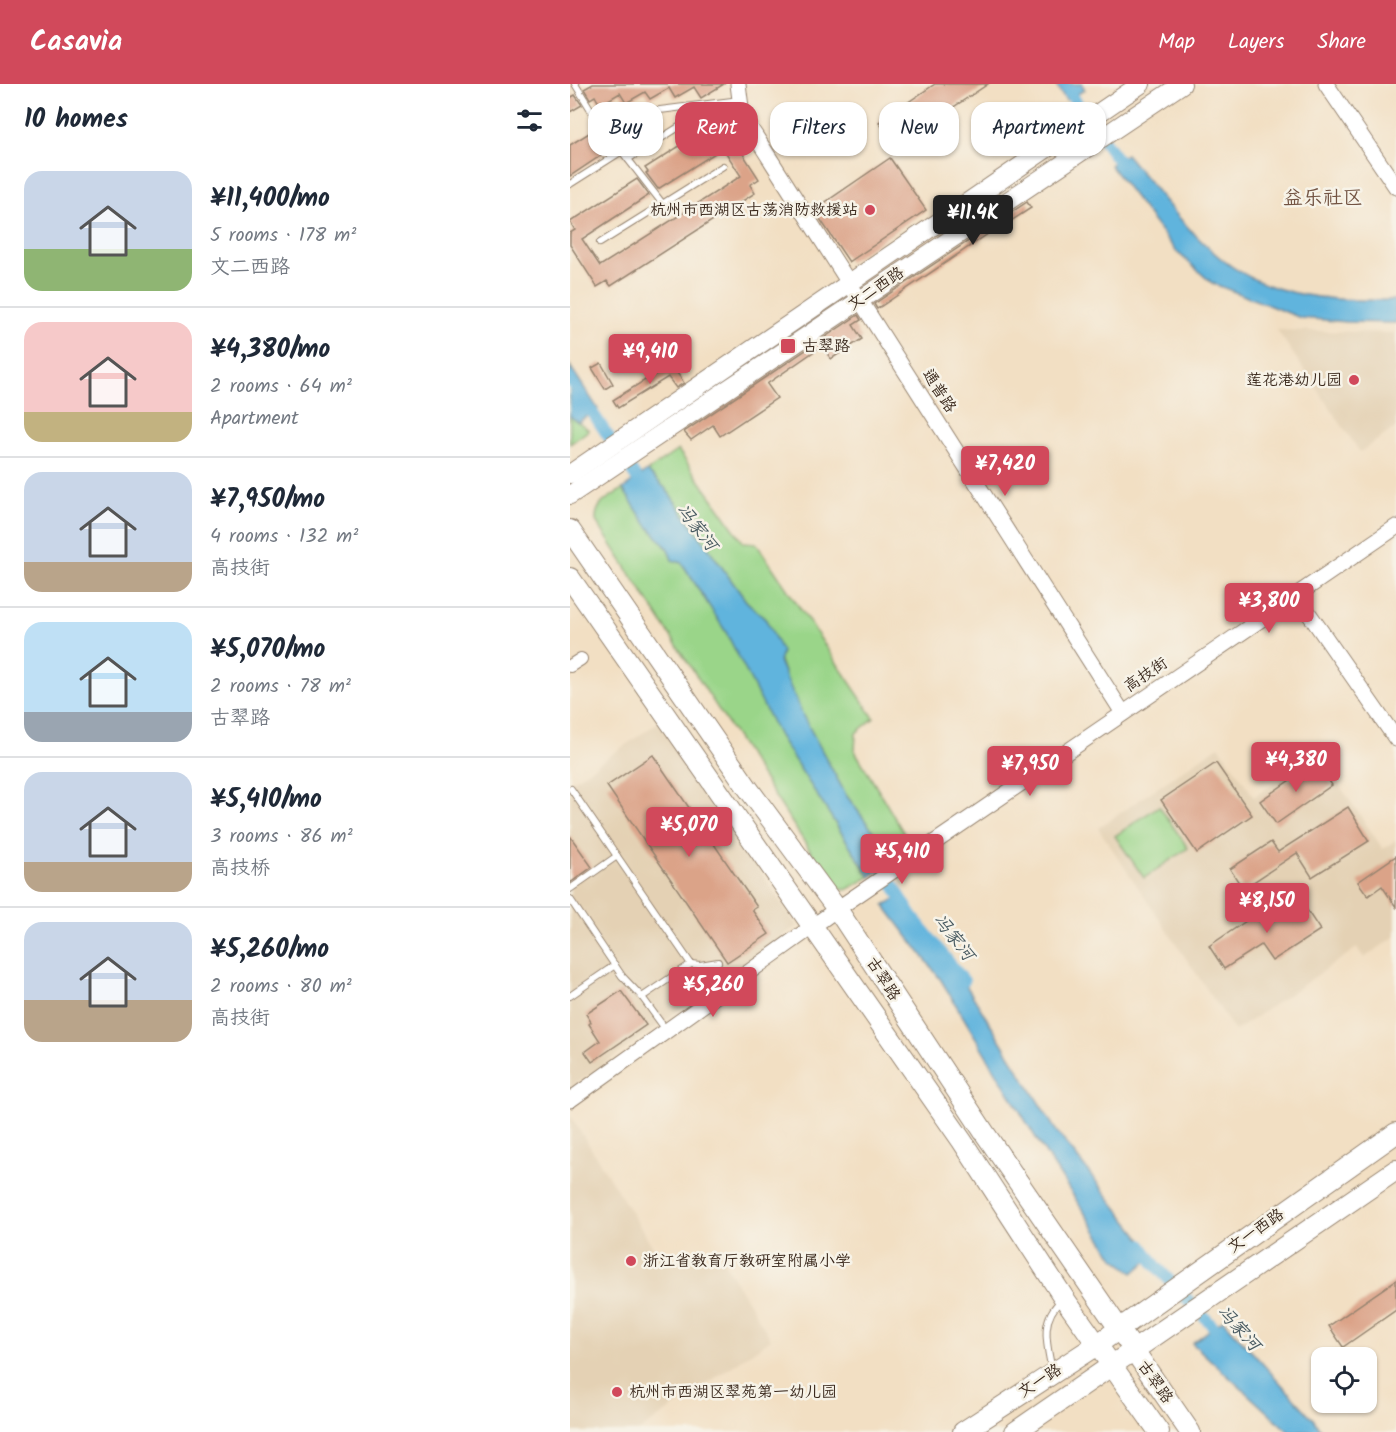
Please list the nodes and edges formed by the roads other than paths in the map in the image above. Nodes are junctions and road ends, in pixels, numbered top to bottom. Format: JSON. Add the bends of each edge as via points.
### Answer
{"nodes":[{"id":1,"x":575,"y":84,"type":"edge"},
{"id":2,"x":1142,"y":84,"type":"edge"},
{"id":3,"x":1182,"y":84,"type":"edge"},
{"id":4,"x":1326,"y":84,"type":"edge"},
{"id":5,"x":739,"y":92,"type":"edge"},
{"id":6,"x":719,"y":102,"type":"edge"},
{"id":7,"x":588,"y":105,"type":"edge"},
{"id":8,"x":675,"y":129,"type":"edge"},
{"id":9,"x":614,"y":156,"type":"edge"},
{"id":10,"x":626,"y":156,"type":"edge"},
{"id":11,"x":628,"y":159,"type":"junction"},
{"id":12,"x":723,"y":166,"type":"dead end"},
{"id":13,"x":570,"y":184,"type":"edge"},
{"id":14,"x":1396,"y":187,"type":"edge"},
{"id":15,"x":662,"y":204,"type":"junction"},
{"id":16,"x":600,"y":243,"type":"dead end"},
{"id":17,"x":855,"y":292,"type":"junction"},
{"id":18,"x":595,"y":468,"type":"junction"},
{"id":19,"x":570,"y":474,"type":"edge"},
{"id":20,"x":570,"y":495,"type":"edge"},
{"id":21,"x":1396,"y":527,"type":"edge"},
{"id":22,"x":570,"y":530,"type":"edge"},
{"id":23,"x":570,"y":578,"type":"edge"},
{"id":24,"x":1296,"y":595,"type":"junction"},
{"id":25,"x":581,"y":659,"type":"dead end"},
{"id":26,"x":570,"y":666,"type":"edge"},
{"id":27,"x":1123,"y":713,"type":"junction"},
{"id":28,"x":1396,"y":739,"type":"edge"},
{"id":29,"x":571,"y":789,"type":"edge"},
{"id":30,"x":617,"y":856,"type":"junction"},
{"id":31,"x":570,"y":889,"type":"edge"},
{"id":32,"x":570,"y":899,"type":"edge"},
{"id":33,"x":837,"y":909,"type":"junction"},
{"id":34,"x":813,"y":927,"type":"junction"},
{"id":35,"x":718,"y":962,"type":"dead end"},
{"id":36,"x":691,"y":964,"type":"junction"},
{"id":37,"x":615,"y":965,"type":"junction"},
{"id":38,"x":570,"y":996,"type":"edge"},
{"id":39,"x":642,"y":996,"type":"junction"},
{"id":40,"x":667,"y":1031,"type":"junction"},
{"id":41,"x":570,"y":1100,"type":"edge"},
{"id":42,"x":1396,"y":1133,"type":"edge"},
{"id":43,"x":1396,"y":1170,"type":"edge"},
{"id":44,"x":1064,"y":1298,"type":"junction"},
{"id":45,"x":1117,"y":1329,"type":"junction"},
{"id":46,"x":1098,"y":1344,"type":"junction"},
{"id":47,"x":1133,"y":1351,"type":"junction"},
{"id":48,"x":1113,"y":1367,"type":"junction"},
{"id":49,"x":1052,"y":1372,"type":"junction"},
{"id":50,"x":963,"y":1432,"type":"edge"},
{"id":51,"x":1015,"y":1432,"type":"edge"},
{"id":52,"x":1159,"y":1432,"type":"edge"},
{"id":53,"x":1190,"y":1432,"type":"edge"}],
"edges":[{"from":1,"to":7,"type":"lane"},
{"from":2,"to":17,"type":"main road","name":"文二西路"},
{"from":3,"to":17,"type":"main road","name":"文二西路","via":[[1067,162]]},
{"from":4,"to":14,"type":"street"},
{"from":5,"to":6,"type":"lane"},
{"from":5,"to":17,"type":"street","name":"通普路","via":[[742,115]]},
{"from":8,"to":11,"type":"lane"},
{"from":9,"to":13,"type":"lane"},
{"from":10,"to":11,"type":"lane"},
{"from":11,"to":15,"type":"lane"},
{"from":12,"to":15,"type":"lane"},
{"from":15,"to":16,"type":"lane"},
{"from":17,"to":18,"type":"main road","name":"文二西路"},
{"from":17,"to":27,"type":"street","name":"通普路"},
{"from":18,"to":19,"type":"main road","name":"文二西路"},
{"from":18,"to":20,"type":"main road","name":"文二西路"},
{"from":21,"to":24,"type":"street","name":"高技街"},
{"from":22,"to":33,"type":"main road","name":"古翠路","via":[[747,787]]},
{"from":23,"to":34,"type":"main road","name":"古翠路"},
{"from":24,"to":27,"type":"street","name":"高技街"},
{"from":24,"to":28,"type":"street"},
{"from":25,"to":26,"type":"street"},
{"from":27,"to":33,"type":"street","name":"高技街"},
{"from":29,"to":30,"type":"lane"},
{"from":30,"to":31,"type":"lane"},
{"from":30,"to":36,"type":"lane"},
{"from":32,"to":37,"type":"lane"},
{"from":33,"to":34,"type":"street"},
{"from":33,"to":45,"type":"main road","name":"古翠路"},
{"from":34,"to":40,"type":"street"},
{"from":34,"to":44,"type":"main road","name":"古翠路","via":[[962,1141]]},
{"from":35,"to":36,"type":"lane"},
{"from":36,"to":39,"type":"lane"},
{"from":37,"to":38,"type":"lane"},
{"from":37,"to":39,"type":"lane"},
{"from":39,"to":40,"type":"lane"},
{"from":40,"to":41,"type":"street"},
{"from":42,"to":45,"type":"main road","name":"文一西路"},
{"from":43,"to":47,"type":"main road","name":"文一西路"},
{"from":44,"to":46,"type":"main road","name":"古翠路"},
{"from":44,"to":49,"type":"lane","via":[[1050,1312],[1046,1328]]},
{"from":45,"to":46,"type":"main road","name":"文一路"},
{"from":45,"to":47,"type":"main road","name":"古翠路"},
{"from":46,"to":48,"type":"main road","name":"古翠路"},
{"from":46,"to":49,"type":"main road","name":"文一路"},
{"from":47,"to":48,"type":"main road","name":"文一路"},
{"from":47,"to":53,"type":"main road","name":"古翠路"},
{"from":48,"to":51,"type":"main road","name":"文一路"},
{"from":48,"to":52,"type":"main road","name":"古翠路"},
{"from":49,"to":50,"type":"main road","name":"文一路"}]}
